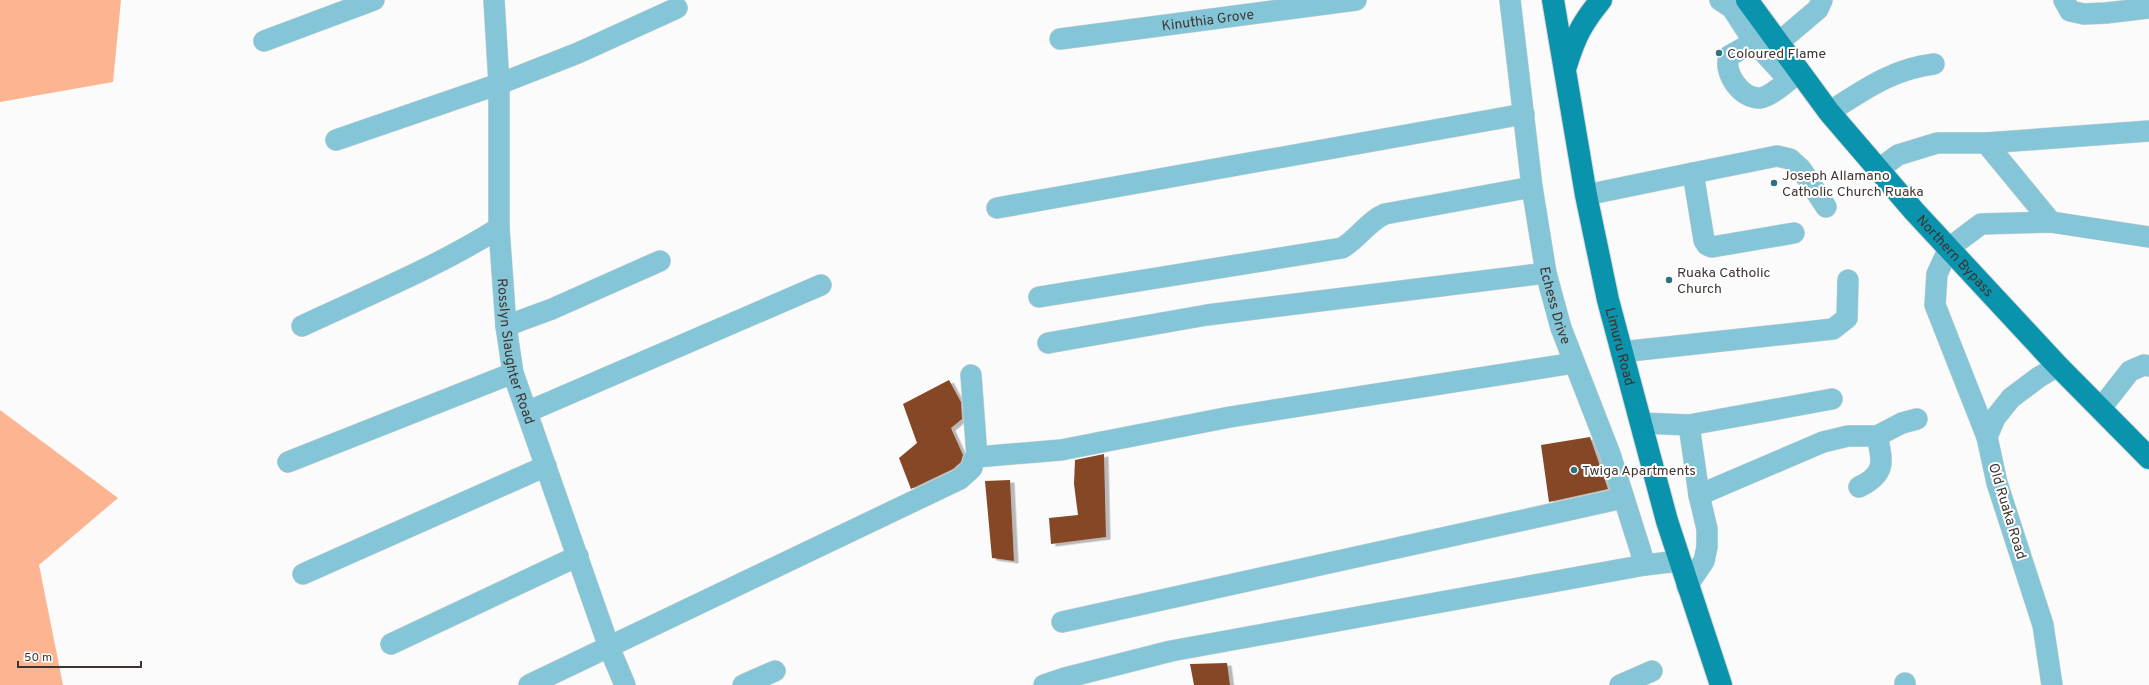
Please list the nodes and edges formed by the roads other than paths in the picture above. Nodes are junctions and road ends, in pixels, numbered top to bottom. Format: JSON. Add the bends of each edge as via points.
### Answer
{"nodes":[{"id":1,"x":374,"y":0,"type":"edge"},
{"id":2,"x":1356,"y":0,"type":"edge"},
{"id":3,"x":1510,"y":0,"type":"edge"},
{"id":4,"x":1553,"y":0,"type":"edge"},
{"id":5,"x":1601,"y":0,"type":"edge"},
{"id":6,"x":1720,"y":0,"type":"edge"},
{"id":7,"x":1822,"y":0,"type":"edge"},
{"id":8,"x":2064,"y":0,"type":"edge"},
{"id":9,"x":497,"y":1,"type":"edge"},
{"id":10,"x":677,"y":8,"type":"dead end"},
{"id":11,"x":1748,"y":8,"type":"edge"},
{"id":12,"x":2149,"y":8,"type":"edge"},
{"id":13,"x":1060,"y":39,"type":"dead end"},
{"id":14,"x":264,"y":41,"type":"dead end"},
{"id":15,"x":1754,"y":42,"type":"junction"},
{"id":16,"x":1778,"y":53,"type":"junction"},
{"id":17,"x":1934,"y":64,"type":"dead end"},
{"id":18,"x":1566,"y":66,"type":"junction"},
{"id":19,"x":1794,"y":76,"type":"junction"},
{"id":20,"x":499,"y":84,"type":"junction"},
{"id":21,"x":1829,"y":112,"type":"junction"},
{"id":22,"x":1524,"y":114,"type":"junction"},
{"id":23,"x":2149,"y":130,"type":"edge"},
{"id":24,"x":336,"y":140,"type":"dead end"},
{"id":25,"x":1986,"y":144,"type":"junction"},
{"id":26,"x":1879,"y":169,"type":"junction"},
{"id":27,"x":1693,"y":173,"type":"junction"},
{"id":28,"x":1532,"y":187,"type":"junction"},
{"id":29,"x":1586,"y":195,"type":"junction"},
{"id":30,"x":1826,"y":207,"type":"dead end"},
{"id":31,"x":997,"y":208,"type":"dead end"},
{"id":32,"x":2051,"y":222,"type":"junction"},
{"id":33,"x":499,"y":228,"type":"junction"},
{"id":34,"x":1794,"y":233,"type":"dead end"},
{"id":35,"x":2149,"y":237,"type":"edge"},
{"id":36,"x":1949,"y":248,"type":"junction"},
{"id":37,"x":660,"y":261,"type":"dead end"},
{"id":38,"x":1546,"y":273,"type":"junction"},
{"id":39,"x":1848,"y":280,"type":"dead end"},
{"id":40,"x":821,"y":285,"type":"dead end"},
{"id":41,"x":1038,"y":298,"type":"dead end"},
{"id":42,"x":302,"y":326,"type":"dead end"},
{"id":43,"x":506,"y":326,"type":"junction"},
{"id":44,"x":1048,"y":343,"type":"dead end"},
{"id":45,"x":1621,"y":352,"type":"junction"},
{"id":46,"x":1574,"y":363,"type":"junction"},
{"id":47,"x":2058,"y":366,"type":"junction"},
{"id":48,"x":2149,"y":366,"type":"edge"},
{"id":49,"x":513,"y":373,"type":"junction"},
{"id":50,"x":971,"y":375,"type":"dead end"},
{"id":51,"x":1832,"y":399,"type":"dead end"},
{"id":52,"x":2101,"y":408,"type":"junction"},
{"id":53,"x":527,"y":412,"type":"junction"},
{"id":54,"x":1917,"y":419,"type":"dead end"},
{"id":55,"x":1641,"y":423,"type":"junction"},
{"id":56,"x":1689,"y":425,"type":"junction"},
{"id":57,"x":1877,"y":436,"type":"junction"},
{"id":58,"x":1987,"y":437,"type":"junction"},
{"id":59,"x":977,"y":457,"type":"junction"},
{"id":60,"x":2149,"y":458,"type":"edge"},
{"id":61,"x":288,"y":462,"type":"dead end"},
{"id":62,"x":546,"y":466,"type":"junction"},
{"id":63,"x":1859,"y":487,"type":"dead end"},
{"id":64,"x":1699,"y":495,"type":"junction"},
{"id":65,"x":1622,"y":498,"type":"junction"},
{"id":66,"x":578,"y":556,"type":"junction"},
{"id":67,"x":1679,"y":561,"type":"junction"},
{"id":68,"x":1645,"y":564,"type":"junction"},
{"id":69,"x":303,"y":574,"type":"dead end"},
{"id":70,"x":1687,"y":586,"type":"junction"},
{"id":71,"x":1062,"y":622,"type":"dead end"},
{"id":72,"x":391,"y":644,"type":"dead end"},
{"id":73,"x":609,"y":647,"type":"junction"},
{"id":74,"x":775,"y":671,"type":"dead end"},
{"id":75,"x":1652,"y":671,"type":"dead end"},
{"id":76,"x":529,"y":685,"type":"edge"},
{"id":77,"x":625,"y":685,"type":"edge"},
{"id":78,"x":743,"y":685,"type":"edge"},
{"id":79,"x":1044,"y":685,"type":"edge"},
{"id":80,"x":1620,"y":685,"type":"edge"},
{"id":81,"x":1721,"y":685,"type":"edge"},
{"id":82,"x":2052,"y":685,"type":"edge"}],
"edges":[{"from":1,"to":14,"type":"street"},
{"from":2,"to":13,"type":"street","name":"Kinuthia Grove"},
{"from":3,"to":22,"type":"street","name":"Echess Drive"},
{"from":4,"to":18,"type":"main road","name":"Limuru Road","via":[[1559,42]]},
{"from":5,"to":18,"type":"main road","via":[[1575,36]]},
{"from":6,"to":11,"type":"street","via":[[1732,8]]},
{"from":7,"to":16,"type":"street","via":[[1818,9]]},
{"from":8,"to":12,"type":"street","via":[[2070,11],[2084,14]]},
{"from":9,"to":20,"type":"street","name":"Rosslyn Slaughter Road"},
{"from":10,"to":20,"type":"street","via":[[578,53]]},
{"from":11,"to":15,"type":"street"},
{"from":11,"to":16,"type":"main road","name":"Northern Bypass"},
{"from":15,"to":16,"type":"street"},
{"from":15,"to":19,"type":"street","via":[[1729,56],[1727,71],[1735,85],[1760,98]]},
{"from":16,"to":19,"type":"main road","name":"Northern Bypass"},
{"from":17,"to":21,"type":"street","via":[[1904,69],[1878,80]]},
{"from":18,"to":29,"type":"main road","name":"Limuru Road"},
{"from":19,"to":21,"type":"main road","name":"Northern Bypass"},
{"from":20,"to":24,"type":"street"},
{"from":20,"to":33,"type":"street","name":"Rosslyn Slaughter Road"},
{"from":21,"to":26,"type":"main road","name":"Northern Bypass"},
{"from":22,"to":28,"type":"street","name":"Echess Drive"},
{"from":22,"to":31,"type":"street"},
{"from":23,"to":25,"type":"street"},
{"from":25,"to":26,"type":"street","via":[[1937,143],[1898,155]]},
{"from":25,"to":32,"type":"street"},
{"from":26,"to":36,"type":"main road","name":"Northern Bypass","via":[[1914,212]]},
{"from":27,"to":29,"type":"street"},
{"from":27,"to":30,"type":"street","via":[[1777,156],[1790,159],[1801,168]]},
{"from":27,"to":34,"type":"street","via":[[1707,245],[1712,247]]},
{"from":28,"to":38,"type":"street","name":"Echess Drive"},
{"from":28,"to":41,"type":"street","via":[[1385,214],[1378,217],[1352,243],[1342,248]]},
{"from":29,"to":45,"type":"main road","name":"Limuru Road"},
{"from":32,"to":35,"type":"street"},
{"from":32,"to":36,"type":"street","via":[[1981,224]]},
{"from":33,"to":42,"type":"street","via":[[408,277]]},
{"from":33,"to":43,"type":"street","name":"Rosslyn Slaughter Road"},
{"from":36,"to":47,"type":"main road","name":"Northern Bypass"},
{"from":36,"to":58,"type":"street","name":"Old Ruaka Road","via":[[1937,274],[1935,305]]},
{"from":37,"to":43,"type":"street","via":[[552,309]]},
{"from":38,"to":44,"type":"street","via":[[1207,315]]},
{"from":38,"to":46,"type":"street","name":"Echess Drive","via":[[1561,328]]},
{"from":39,"to":45,"type":"street","via":[[1847,318],[1833,329]]},
{"from":40,"to":53,"type":"street"},
{"from":43,"to":49,"type":"street","name":"Rosslyn Slaughter Road"},
{"from":45,"to":55,"type":"main road","name":"Limuru Road"},
{"from":46,"to":59,"type":"street","via":[[1230,417],[1061,450]]},
{"from":46,"to":65,"type":"street","name":"Echess Drive","via":[[1610,454]]},
{"from":47,"to":52,"type":"main road","name":"Northern Bypass"},
{"from":47,"to":58,"type":"street","via":[[2011,398],[1995,418]]},
{"from":48,"to":52,"type":"street","via":[[2144,365],[2130,371]]},
{"from":49,"to":53,"type":"street","name":"Rosslyn Slaughter Road"},
{"from":49,"to":61,"type":"street"},
{"from":50,"to":59,"type":"street"},
{"from":51,"to":56,"type":"street"},
{"from":52,"to":60,"type":"main road","name":"Northern Bypass"},
{"from":53,"to":62,"type":"street","name":"Rosslyn Slaughter Road"},
{"from":54,"to":57,"type":"street","via":[[1902,423]]},
{"from":55,"to":56,"type":"street"},
{"from":55,"to":67,"type":"main road","name":"Limuru Road"},
{"from":56,"to":64,"type":"street"},
{"from":57,"to":63,"type":"street","via":[[1882,466],[1870,482]]},
{"from":57,"to":64,"type":"street","via":[[1848,436],[1823,442]]},
{"from":58,"to":82,"type":"street","name":"Old Ruaka Road","via":[[1997,483],[2043,625]]},
{"from":59,"to":73,"type":"street","via":[[972,468],[960,479]]},
{"from":62,"to":66,"type":"street","name":"Rosslyn Slaughter Road"},
{"from":62,"to":69,"type":"street"},
{"from":64,"to":70,"type":"street","via":[[1707,529],[1707,548],[1704,561]]},
{"from":65,"to":68,"type":"street","name":"Echess Drive"},
{"from":65,"to":71,"type":"street"},
{"from":66,"to":72,"type":"street"},
{"from":66,"to":73,"type":"street","name":"Rosslyn Slaughter Road"},
{"from":67,"to":68,"type":"street"},
{"from":67,"to":70,"type":"main road","name":"Limuru Road"},
{"from":68,"to":79,"type":"street","via":[[1171,651]]},
{"from":70,"to":81,"type":"main road","name":"Limuru Road"},
{"from":73,"to":76,"type":"street"},
{"from":73,"to":77,"type":"street","name":"Rosslyn Slaughter Road"},
{"from":74,"to":78,"type":"street"},
{"from":75,"to":80,"type":"street"}]}
